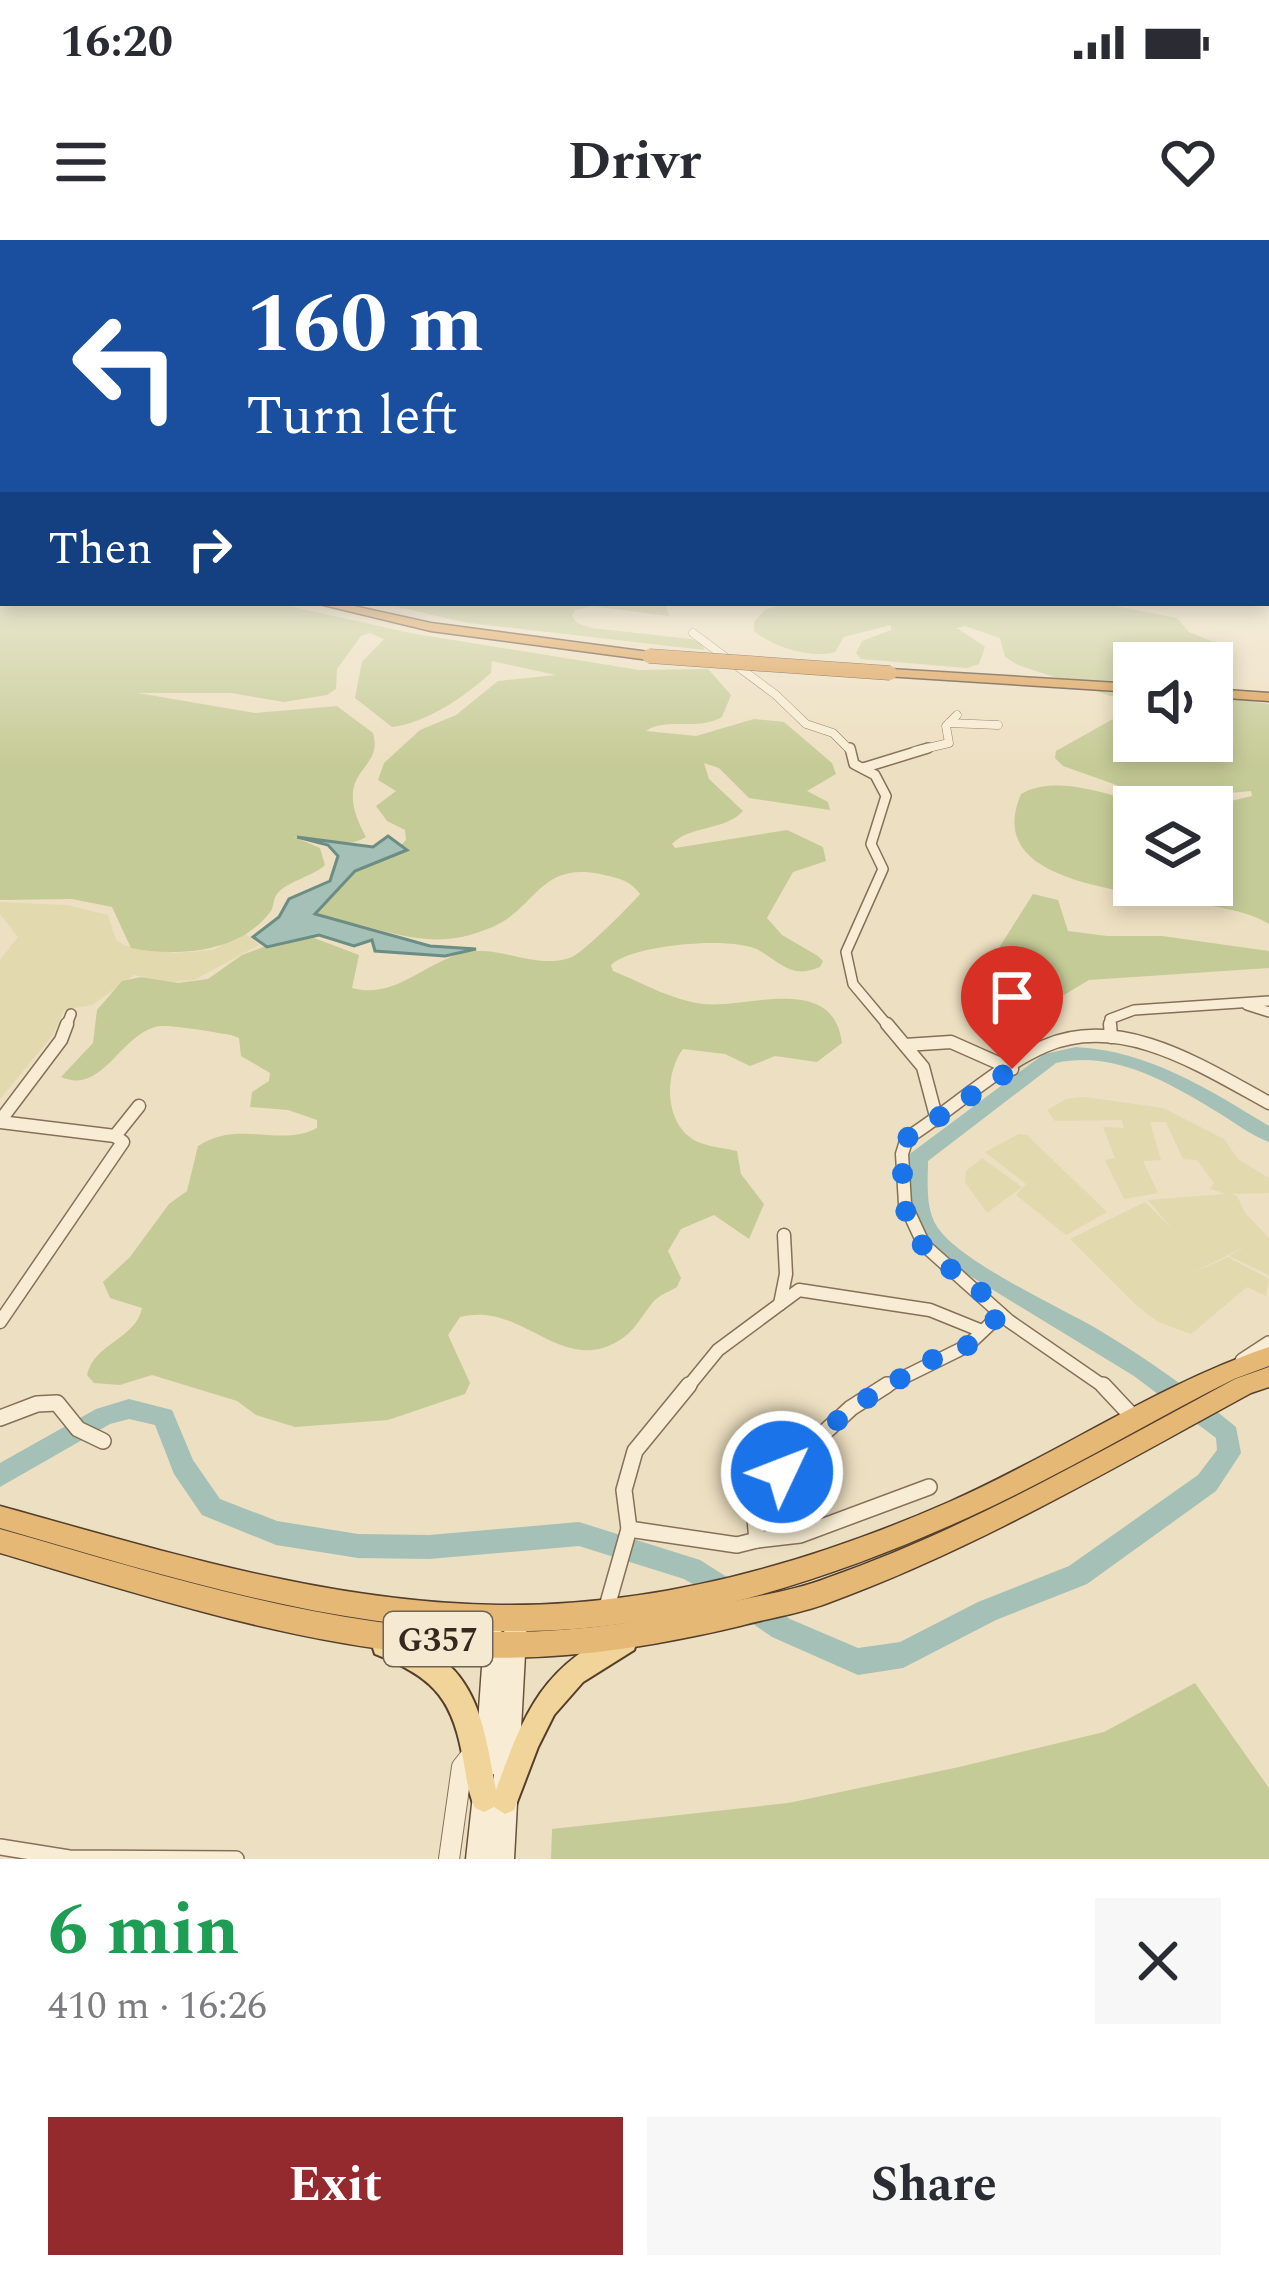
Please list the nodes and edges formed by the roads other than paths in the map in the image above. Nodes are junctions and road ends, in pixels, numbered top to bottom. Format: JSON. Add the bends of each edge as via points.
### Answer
{"nodes":[{"id":1,"x":370,"y":614,"type":"edge"},
{"id":2,"x":395,"y":614,"type":"edge"},
{"id":3,"x":693,"y":632,"type":"dead end"},
{"id":4,"x":650,"y":654,"type":"junction"},
{"id":5,"x":1113,"y":684,"type":"edge"},
{"id":6,"x":1233,"y":692,"type":"edge"},
{"id":7,"x":1269,"y":695,"type":"edge"},
{"id":8,"x":957,"y":715,"type":"dead end"},
{"id":9,"x":949,"y":723,"type":"junction"},
{"id":10,"x":998,"y":725,"type":"dead end"},
{"id":11,"x":863,"y":767,"type":"junction"},
{"id":12,"x":1269,"y":1001,"type":"edge"},
{"id":13,"x":1244,"y":1004,"type":"junction"},
{"id":14,"x":1269,"y":1012,"type":"edge"},
{"id":15,"x":71,"y":1014,"type":"dead end"},
{"id":16,"x":1111,"y":1036,"type":"junction"},
{"id":17,"x":905,"y":1046,"type":"junction"},
{"id":18,"x":1012,"y":1069,"type":"junction"},
{"id":19,"x":1269,"y":1103,"type":"edge"},
{"id":20,"x":139,"y":1106,"type":"dead end"},
{"id":21,"x":937,"y":1120,"type":"junction"},
{"id":22,"x":0,"y":1122,"type":"edge"},
{"id":23,"x":116,"y":1136,"type":"junction"},
{"id":24,"x":784,"y":1235,"type":"dead end"},
{"id":25,"x":780,"y":1304,"type":"junction"},
{"id":26,"x":1001,"y":1314,"type":"junction"},
{"id":27,"x":0,"y":1322,"type":"edge"},
{"id":28,"x":982,"y":1331,"type":"junction"},
{"id":29,"x":1269,"y":1344,"type":"edge"},
{"id":30,"x":1269,"y":1356,"type":"edge"},
{"id":31,"x":1234,"y":1379,"type":"junction"},
{"id":32,"x":1269,"y":1379,"type":"edge"},
{"id":33,"x":0,"y":1418,"type":"edge"},
{"id":34,"x":1141,"y":1426,"type":"junction"},
{"id":35,"x":102,"y":1440,"type":"dead end"},
{"id":36,"x":929,"y":1487,"type":"dead end"},
{"id":37,"x":0,"y":1517,"type":"edge"},
{"id":38,"x":629,"y":1529,"type":"junction"},
{"id":39,"x":0,"y":1540,"type":"edge"},
{"id":40,"x":758,"y":1540,"type":"junction"},
{"id":41,"x":222,"y":1592,"type":"junction"},
{"id":42,"x":606,"y":1610,"type":"junction"},
{"id":43,"x":338,"y":1629,"type":"junction"},
{"id":44,"x":506,"y":1631,"type":"junction"},
{"id":45,"x":648,"y":1634,"type":"junction"},
{"id":46,"x":482,"y":1743,"type":"junction"},
{"id":47,"x":495,"y":1800,"type":"junction"},
{"id":48,"x":0,"y":1847,"type":"edge"},
{"id":49,"x":34,"y":1856,"type":"edge"},
{"id":50,"x":236,"y":1859,"type":"edge"},
{"id":51,"x":449,"y":1859,"type":"edge"},
{"id":52,"x":479,"y":1859,"type":"edge"},
{"id":53,"x":501,"y":1859,"type":"edge"}],
"edges":[{"from":1,"to":4,"type":"highway"},
{"from":2,"to":4,"type":"highway"},
{"from":3,"to":11,"type":"street","via":[[806,724],[833,733]]},
{"from":4,"to":5,"type":"highway","bridge":true},
{"from":6,"to":7,"type":"highway"},
{"from":8,"to":9,"type":"street"},
{"from":9,"to":10,"type":"street"},
{"from":9,"to":11,"type":"street","via":[[949,742]]},
{"from":11,"to":17,"type":"street","via":[[886,796],[872,844],[883,869],[846,952],[854,984]]},
{"from":12,"to":13,"type":"street"},
{"from":13,"to":14,"type":"street"},
{"from":13,"to":16,"type":"street","via":[[1135,1010],[1110,1018]]},
{"from":15,"to":22,"type":"street"},
{"from":16,"to":18,"type":"street","via":[[1079,1034]]},
{"from":16,"to":19,"type":"street","via":[[1154,1046]]},
{"from":17,"to":18,"type":"street","via":[[954,1040]]},
{"from":17,"to":21,"type":"street","via":[[923,1067]]},
{"from":18,"to":21,"type":"street"},
{"from":20,"to":23,"type":"street"},
{"from":21,"to":26,"type":"street","via":[[900,1149],[903,1213],[934,1258]]},
{"from":22,"to":23,"type":"street"},
{"from":23,"to":27,"type":"street","via":[[123,1142]]},
{"from":24,"to":25,"type":"street"},
{"from":25,"to":28,"type":"street","via":[[800,1291],[930,1310]]},
{"from":25,"to":38,"type":"street","via":[[718,1350],[635,1451],[624,1490]]},
{"from":26,"to":28,"type":"street"},
{"from":26,"to":34,"type":"street","via":[[1091,1377]]},
{"from":28,"to":40,"type":"street","via":[[851,1408],[753,1498]]},
{"from":29,"to":31,"type":"street"},
{"from":30,"to":31,"type":"highway","number":"G357"},
{"from":31,"to":32,"type":"highway","number":"G357"},
{"from":31,"to":34,"type":"highway","number":"G357"},
{"from":33,"to":35,"type":"street","via":[[57,1403],[78,1429]]},
{"from":34,"to":42,"type":"highway","number":"G357","via":[[921,1526],[792,1574]]},
{"from":34,"to":45,"type":"highway","number":"G357","via":[[930,1550],[824,1592]]},
{"from":36,"to":40,"type":"street","via":[[800,1535]]},
{"from":37,"to":41,"type":"highway","number":"G357"},
{"from":38,"to":40,"type":"street","via":[[737,1545]]},
{"from":38,"to":42,"type":"street"},
{"from":39,"to":41,"type":"highway","number":"G357"},
{"from":41,"to":43,"type":"highway","number":"G357"},
{"from":41,"to":44,"type":"highway","number":"G357"},
{"from":42,"to":44,"type":"highway","number":"G357"},
{"from":43,"to":44,"type":"highway","number":"G357"},
{"from":43,"to":46,"type":"main road","via":[[437,1668],[460,1693]]},
{"from":44,"to":45,"type":"highway","number":"G357"},
{"from":44,"to":46,"type":"main road"},
{"from":44,"to":47,"type":"main road"},
{"from":45,"to":47,"type":"main road","via":[[563,1679],[541,1705]]},
{"from":46,"to":47,"type":"main road"},
{"from":46,"to":51,"type":"street","via":[[462,1767]]},
{"from":47,"to":52,"type":"main road"},
{"from":47,"to":53,"type":"main road"},
{"from":48,"to":49,"type":"street"},
{"from":49,"to":50,"type":"street"}]}
